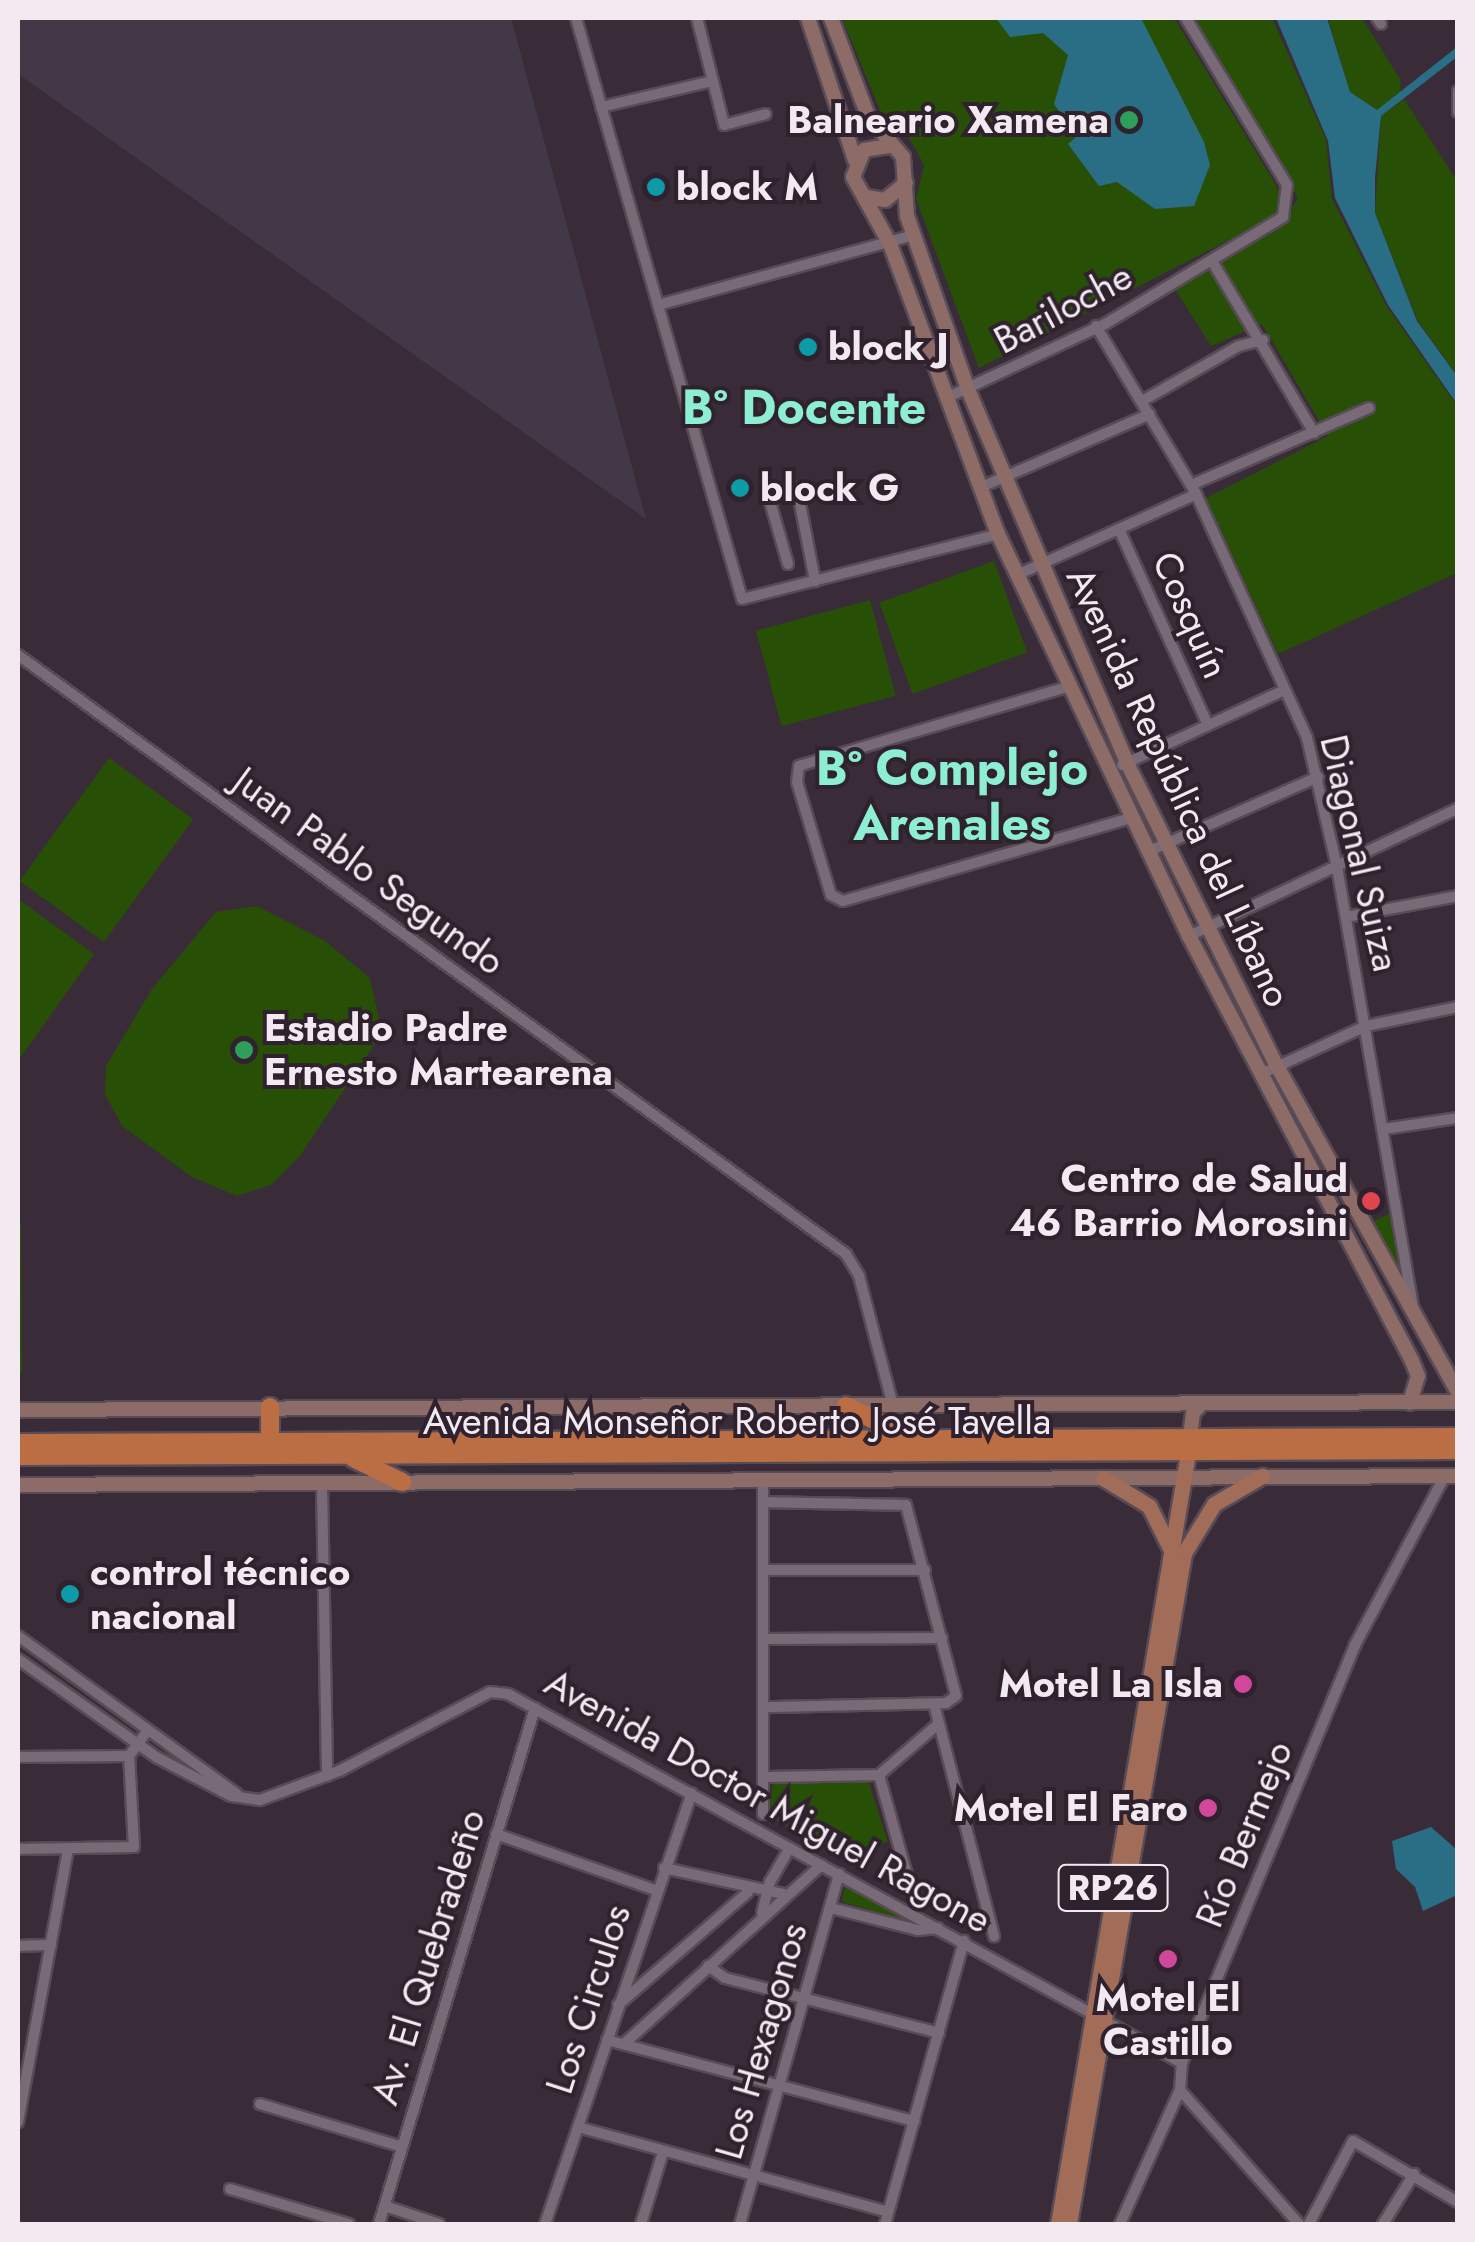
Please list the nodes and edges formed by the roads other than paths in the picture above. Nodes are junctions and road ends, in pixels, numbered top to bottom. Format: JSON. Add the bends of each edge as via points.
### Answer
{"nodes":[{"id":1,"x":576,"y":18,"type":"edge"},
{"id":2,"x":696,"y":18,"type":"edge"},
{"id":3,"x":808,"y":18,"type":"edge"},
{"id":4,"x":831,"y":18,"type":"edge"},
{"id":5,"x":1186,"y":18,"type":"edge"},
{"id":6,"x":713,"y":81,"type":"junction"},
{"id":7,"x":1458,"y":91,"type":"edge"},
{"id":8,"x":601,"y":108,"type":"junction"},
{"id":9,"x":1458,"y":112,"type":"edge"},
{"id":10,"x":766,"y":114,"type":"dead end"},
{"id":11,"x":889,"y":146,"type":"junction"},
{"id":12,"x":855,"y":160,"type":"junction"},
{"id":13,"x":906,"y":183,"type":"junction"},
{"id":14,"x":865,"y":196,"type":"junction"},
{"id":15,"x":914,"y":235,"type":"junction"},
{"id":16,"x":890,"y":244,"type":"junction"},
{"id":17,"x":1209,"y":263,"type":"junction"},
{"id":18,"x":658,"y":304,"type":"junction"},
{"id":19,"x":1096,"y":326,"type":"junction"},
{"id":20,"x":1264,"y":340,"type":"junction"},
{"id":21,"x":969,"y":392,"type":"junction"},
{"id":22,"x":946,"y":398,"type":"junction"},
{"id":23,"x":1142,"y":401,"type":"junction"},
{"id":24,"x":1369,"y":408,"type":"dead end"},
{"id":25,"x":1150,"y":414,"type":"junction"},
{"id":26,"x":1314,"y":434,"type":"junction"},
{"id":27,"x":1002,"y":479,"type":"junction"},
{"id":28,"x":979,"y":488,"type":"junction"},
{"id":29,"x":1193,"y":490,"type":"junction"},
{"id":30,"x":1120,"y":529,"type":"junction"},
{"id":31,"x":998,"y":534,"type":"junction"},
{"id":32,"x":788,"y":564,"type":"dead end"},
{"id":33,"x":1039,"y":564,"type":"junction"},
{"id":34,"x":1018,"y":575,"type":"junction"},
{"id":35,"x":815,"y":581,"type":"junction"},
{"id":36,"x":18,"y":655,"type":"edge"},
{"id":37,"x":1068,"y":687,"type":"junction"},
{"id":38,"x":1284,"y":690,"type":"junction"},
{"id":39,"x":1208,"y":725,"type":"junction"},
{"id":40,"x":1126,"y":763,"type":"junction"},
{"id":41,"x":1109,"y":770,"type":"junction"},
{"id":42,"x":1318,"y":777,"type":"junction"},
{"id":43,"x":1458,"y":808,"type":"edge"},
{"id":44,"x":1130,"y":818,"type":"junction"},
{"id":45,"x":1166,"y":844,"type":"junction"},
{"id":46,"x":1147,"y":852,"type":"junction"},
{"id":47,"x":1337,"y":867,"type":"junction"},
{"id":48,"x":1458,"y":896,"type":"edge"},
{"id":49,"x":1346,"y":917,"type":"junction"},
{"id":50,"x":1207,"y":928,"type":"junction"},
{"id":51,"x":1189,"y":936,"type":"junction"},
{"id":52,"x":1458,"y":1007,"type":"edge"},
{"id":53,"x":1366,"y":1026,"type":"junction"},
{"id":54,"x":1277,"y":1066,"type":"junction"},
{"id":55,"x":1261,"y":1074,"type":"junction"},
{"id":56,"x":1458,"y":1118,"type":"edge"},
{"id":57,"x":1384,"y":1129,"type":"junction"},
{"id":58,"x":1413,"y":1318,"type":"junction"},
{"id":59,"x":1458,"y":1392,"type":"edge"},
{"id":60,"x":1458,"y":1402,"type":"edge"},
{"id":61,"x":1202,"y":1403,"type":"junction"},
{"id":62,"x":1410,"y":1403,"type":"junction"},
{"id":63,"x":846,"y":1406,"type":"junction"},
{"id":64,"x":893,"y":1406,"type":"junction"},
{"id":65,"x":270,"y":1407,"type":"junction"},
{"id":66,"x":18,"y":1410,"type":"edge"},
{"id":67,"x":877,"y":1421,"type":"junction"},
{"id":68,"x":1458,"y":1437,"type":"edge"},
{"id":69,"x":860,"y":1438,"type":"junction"},
{"id":70,"x":910,"y":1438,"type":"junction"},
{"id":71,"x":270,"y":1442,"type":"junction"},
{"id":72,"x":18,"y":1443,"type":"edge"},
{"id":73,"x":1190,"y":1444,"type":"junction"},
{"id":74,"x":1458,"y":1450,"type":"edge"},
{"id":75,"x":18,"y":1456,"type":"edge"},
{"id":76,"x":348,"y":1456,"type":"junction"},
{"id":77,"x":1262,"y":1476,"type":"junction"},
{"id":78,"x":1451,"y":1476,"type":"edge"},
{"id":79,"x":1185,"y":1477,"type":"junction"},
{"id":80,"x":1103,"y":1478,"type":"junction"},
{"id":81,"x":763,"y":1480,"type":"junction"},
{"id":82,"x":402,"y":1482,"type":"junction"},
{"id":83,"x":322,"y":1483,"type":"junction"},
{"id":84,"x":18,"y":1486,"type":"edge"},
{"id":85,"x":764,"y":1502,"type":"junction"},
{"id":86,"x":1170,"y":1552,"type":"junction"},
{"id":87,"x":765,"y":1570,"type":"junction"},
{"id":88,"x":925,"y":1570,"type":"junction"},
{"id":89,"x":942,"y":1638,"type":"junction"},
{"id":90,"x":18,"y":1639,"type":"edge"},
{"id":91,"x":766,"y":1639,"type":"junction"},
{"id":92,"x":18,"y":1659,"type":"edge"},
{"id":93,"x":934,"y":1704,"type":"junction"},
{"id":94,"x":767,"y":1707,"type":"junction"},
{"id":95,"x":534,"y":1708,"type":"junction"},
{"id":96,"x":937,"y":1725,"type":"junction"},
{"id":97,"x":148,"y":1730,"type":"junction"},
{"id":98,"x":138,"y":1745,"type":"junction"},
{"id":99,"x":18,"y":1756,"type":"edge"},
{"id":100,"x":129,"y":1756,"type":"junction"},
{"id":101,"x":327,"y":1776,"type":"junction"},
{"id":102,"x":879,"y":1776,"type":"junction"},
{"id":103,"x":767,"y":1777,"type":"junction"},
{"id":104,"x":692,"y":1793,"type":"junction"},
{"id":105,"x":247,"y":1798,"type":"junction"},
{"id":106,"x":764,"y":1814,"type":"dead end"},
{"id":107,"x":496,"y":1834,"type":"junction"},
{"id":108,"x":790,"y":1848,"type":"junction"},
{"id":109,"x":18,"y":1849,"type":"edge"},
{"id":110,"x":68,"y":1849,"type":"junction"},
{"id":111,"x":821,"y":1864,"type":"junction"},
{"id":112,"x":664,"y":1868,"type":"junction"},
{"id":113,"x":839,"y":1874,"type":"junction"},
{"id":114,"x":910,"y":1889,"type":"dead end"},
{"id":115,"x":656,"y":1890,"type":"junction"},
{"id":116,"x":748,"y":1892,"type":"junction"},
{"id":117,"x":766,"y":1894,"type":"junction"},
{"id":118,"x":784,"y":1894,"type":"junction"},
{"id":119,"x":830,"y":1908,"type":"junction"},
{"id":120,"x":762,"y":1914,"type":"junction"},
{"id":121,"x":938,"y":1928,"type":"junction"},
{"id":122,"x":994,"y":1936,"type":"dead end"},
{"id":123,"x":964,"y":1941,"type":"junction"},
{"id":124,"x":51,"y":1945,"type":"junction"},
{"id":125,"x":18,"y":1946,"type":"edge"},
{"id":126,"x":708,"y":1966,"type":"junction"},
{"id":127,"x":805,"y":1999,"type":"junction"},
{"id":128,"x":618,"y":2005,"type":"junction"},
{"id":129,"x":1098,"y":2015,"type":"junction"},
{"id":130,"x":939,"y":2032,"type":"junction"},
{"id":131,"x":606,"y":2040,"type":"junction"},
{"id":132,"x":626,"y":2043,"type":"junction"},
{"id":133,"x":18,"y":2044,"type":"edge"},
{"id":134,"x":33,"y":2044,"type":"junction"},
{"id":135,"x":1182,"y":2063,"type":"junction"},
{"id":136,"x":778,"y":2089,"type":"junction"},
{"id":137,"x":1180,"y":2090,"type":"junction"},
{"id":138,"x":260,"y":2104,"type":"dead end"},
{"id":139,"x":914,"y":2121,"type":"junction"},
{"id":140,"x":18,"y":2122,"type":"edge"},
{"id":141,"x":578,"y":2127,"type":"junction"},
{"id":142,"x":402,"y":2147,"type":"junction"},
{"id":143,"x":663,"y":2152,"type":"junction"},
{"id":144,"x":1414,"y":2174,"type":"junction"},
{"id":145,"x":753,"y":2178,"type":"junction"},
{"id":146,"x":230,"y":2190,"type":"dead end"},
{"id":147,"x":1458,"y":2202,"type":"edge"},
{"id":148,"x":385,"y":2206,"type":"junction"},
{"id":149,"x":886,"y":2218,"type":"edge"},
{"id":150,"x":348,"y":2224,"type":"edge"},
{"id":151,"x":379,"y":2224,"type":"edge"},
{"id":152,"x":439,"y":2224,"type":"edge"},
{"id":153,"x":545,"y":2224,"type":"edge"},
{"id":154,"x":641,"y":2224,"type":"edge"},
{"id":155,"x":740,"y":2224,"type":"edge"},
{"id":156,"x":1058,"y":2224,"type":"edge"},
{"id":157,"x":1069,"y":2224,"type":"edge"},
{"id":158,"x":1120,"y":2224,"type":"edge"},
{"id":159,"x":1299,"y":2224,"type":"edge"},
{"id":160,"x":1310,"y":2224,"type":"edge"},
{"id":161,"x":1383,"y":2224,"type":"edge"}],
"edges":[{"from":1,"to":8,"type":"street"},
{"from":2,"to":6,"type":"street"},
{"from":3,"to":12,"type":"street"},
{"from":4,"to":11,"type":"street","via":[[868,116]]},
{"from":5,"to":17,"type":"street","name":"Bariloche","via":[[1286,185],[1282,217]]},
{"from":6,"to":8,"type":"street"},
{"from":6,"to":10,"type":"street","via":[[724,125]]},
{"from":7,"to":9,"type":"street"},
{"from":8,"to":18,"type":"street"},
{"from":11,"to":12,"type":"street","via":[[873,146]]},
{"from":11,"to":13,"type":"street","via":[[903,158]]},
{"from":12,"to":14,"type":"street","via":[[852,177]]},
{"from":13,"to":14,"type":"street","via":[[884,200]]},
{"from":13,"to":15,"type":"street","name":"Avenida República del Líbano"},
{"from":14,"to":16,"type":"street","name":"Avenida República del Líbano"},
{"from":15,"to":16,"type":"street"},
{"from":15,"to":21,"type":"street","name":"Avenida República del Líbano"},
{"from":16,"to":18,"type":"street"},
{"from":16,"to":22,"type":"street","name":"Avenida República del Líbano"},
{"from":17,"to":19,"type":"street","name":"Bariloche"},
{"from":17,"to":20,"type":"street"},
{"from":18,"to":35,"type":"street","via":[[742,599]]},
{"from":19,"to":21,"type":"street","name":"Bariloche"},
{"from":19,"to":23,"type":"street","name":"Diagonal Suiza"},
{"from":20,"to":23,"type":"street","via":[[1239,346]]},
{"from":20,"to":26,"type":"street"},
{"from":21,"to":22,"type":"street","name":"Bariloche"},
{"from":21,"to":27,"type":"street","name":"Avenida República del Líbano"},
{"from":22,"to":28,"type":"street","name":"Avenida República del Líbano"},
{"from":23,"to":25,"type":"street","name":"Diagonal Suiza"},
{"from":24,"to":26,"type":"street"},
{"from":25,"to":27,"type":"street"},
{"from":25,"to":29,"type":"street","name":"Diagonal Suiza"},
{"from":26,"to":29,"type":"street"},
{"from":27,"to":28,"type":"street"},
{"from":27,"to":33,"type":"street","name":"Avenida República del Líbano"},
{"from":28,"to":31,"type":"street","name":"Avenida República del Líbano"},
{"from":29,"to":30,"type":"street"},
{"from":29,"to":38,"type":"street","name":"Diagonal Suiza"},
{"from":30,"to":33,"type":"street"},
{"from":30,"to":39,"type":"street","name":"Cosquín"},
{"from":31,"to":34,"type":"street","name":"Avenida República del Líbano"},
{"from":31,"to":35,"type":"street"},
{"from":32,"to":35,"type":"street","via":[[770,498],[797,488]]},
{"from":33,"to":34,"type":"street"},
{"from":33,"to":40,"type":"street","name":"Avenida República del Líbano"},
{"from":34,"to":37,"type":"street","name":"Avenida República del Líbano"},
{"from":36,"to":64,"type":"street","name":"Juan Pablo Segundo","via":[[846,1254],[860,1276]]},
{"from":37,"to":41,"type":"street","name":"Avenida República del Líbano"},
{"from":37,"to":44,"type":"street","via":[[800,766],[797,782],[831,895],[842,901]]},
{"from":38,"to":39,"type":"street"},
{"from":38,"to":42,"type":"street","name":"Diagonal Suiza"},
{"from":39,"to":40,"type":"street"},
{"from":40,"to":41,"type":"street"},
{"from":40,"to":45,"type":"street","name":"Avenida República del Líbano"},
{"from":41,"to":44,"type":"street","name":"Avenida República del Líbano"},
{"from":42,"to":45,"type":"street"},
{"from":42,"to":47,"type":"street","name":"Diagonal Suiza"},
{"from":43,"to":47,"type":"street"},
{"from":44,"to":46,"type":"street","name":"Avenida República del Líbano"},
{"from":45,"to":46,"type":"street"},
{"from":45,"to":50,"type":"street","name":"Avenida República del Líbano"},
{"from":46,"to":51,"type":"street","name":"Avenida República del Líbano"},
{"from":47,"to":49,"type":"street","name":"Diagonal Suiza"},
{"from":47,"to":50,"type":"street"},
{"from":48,"to":49,"type":"street"},
{"from":49,"to":53,"type":"street","name":"Diagonal Suiza"},
{"from":50,"to":51,"type":"street"},
{"from":50,"to":54,"type":"street","name":"Avenida República del Líbano"},
{"from":51,"to":55,"type":"street","name":"Avenida República del Líbano"},
{"from":52,"to":53,"type":"street"},
{"from":53,"to":54,"type":"street"},
{"from":53,"to":57,"type":"street","name":"Diagonal Suiza"},
{"from":54,"to":55,"type":"street"},
{"from":54,"to":58,"type":"street","name":"Avenida República del Líbano"},
{"from":55,"to":62,"type":"street","name":"Avenida República del Líbano","via":[[1412,1362],[1418,1376]]},
{"from":56,"to":57,"type":"street"},
{"from":57,"to":58,"type":"street","name":"Diagonal Suiza"},
{"from":58,"to":59,"type":"street","name":"Avenida República del Líbano"},
{"from":60,"to":62,"type":"street"},
{"from":61,"to":62,"type":"street"},
{"from":61,"to":64,"type":"street"},
{"from":61,"to":73,"type":"street","number":"RP26","via":[[1193,1413]]},
{"from":63,"to":64,"type":"street"},
{"from":63,"to":65,"type":"street"},
{"from":63,"to":67,"type":"highway"},
{"from":64,"to":67,"type":"highway"},
{"from":65,"to":66,"type":"street"},
{"from":65,"to":71,"type":"highway"},
{"from":67,"to":69,"type":"highway"},
{"from":67,"to":70,"type":"highway"},
{"from":68,"to":73,"type":"highway","name":"Avenida Monseñor Roberto José Tavella"},
{"from":69,"to":70,"type":"highway","name":"Avenida Monseñor Roberto José Tavella"},
{"from":69,"to":71,"type":"highway","name":"Avenida Monseñor Roberto José Tavella"},
{"from":70,"to":73,"type":"highway","name":"Avenida Monseñor Roberto José Tavella"},
{"from":71,"to":72,"type":"highway","name":"Avenida Monseñor Roberto José Tavella"},
{"from":73,"to":74,"type":"highway","name":"Avenida Monseñor Roberto José Tavella"},
{"from":73,"to":76,"type":"highway","name":"Avenida Monseñor Roberto José Tavella"},
{"from":73,"to":79,"type":"main road","number":"RP26"},
{"from":75,"to":76,"type":"highway","name":"Avenida Monseñor Roberto José Tavella"},
{"from":76,"to":82,"type":"highway"},
{"from":77,"to":78,"type":"street"},
{"from":77,"to":79,"type":"street"},
{"from":77,"to":129,"type":"main road","number":"RP26","via":[[1214,1504],[1184,1553]]},
{"from":78,"to":135,"type":"street","name":"Río Bermejo","via":[[1356,1645]]},
{"from":79,"to":80,"type":"street"},
{"from":79,"to":86,"type":"main road","number":"RP26"},
{"from":80,"to":81,"type":"street"},
{"from":80,"to":86,"type":"main road","via":[[1149,1506]]},
{"from":81,"to":82,"type":"street"},
{"from":81,"to":85,"type":"street"},
{"from":82,"to":83,"type":"street"},
{"from":83,"to":84,"type":"street"},
{"from":83,"to":101,"type":"street"},
{"from":85,"to":87,"type":"street"},
{"from":85,"to":88,"type":"street","via":[[901,1502]]},
{"from":86,"to":129,"type":"main road","number":"RP26"},
{"from":87,"to":88,"type":"street"},
{"from":87,"to":91,"type":"street"},
{"from":88,"to":89,"type":"street"},
{"from":89,"to":91,"type":"street"},
{"from":89,"to":93,"type":"street","via":[[955,1700]]},
{"from":90,"to":97,"type":"street"},
{"from":91,"to":94,"type":"street"},
{"from":92,"to":98,"type":"street"},
{"from":93,"to":94,"type":"street"},
{"from":93,"to":96,"type":"street"},
{"from":94,"to":103,"type":"street"},
{"from":95,"to":101,"type":"street","name":"Avenida Doctor Miguel Ragone","via":[[490,1692]]},
{"from":95,"to":104,"type":"street","name":"Avenida Doctor Miguel Ragone"},
{"from":95,"to":107,"type":"street","name":"Av. El Quebradeño"},
{"from":96,"to":102,"type":"street"},
{"from":96,"to":122,"type":"street"},
{"from":97,"to":98,"type":"street"},
{"from":97,"to":105,"type":"street"},
{"from":98,"to":100,"type":"street"},
{"from":98,"to":105,"type":"street","via":[[216,1790]]},
{"from":99,"to":100,"type":"street"},
{"from":100,"to":110,"type":"street","via":[[134,1847]]},
{"from":101,"to":105,"type":"street","name":"Avenida Doctor Miguel Ragone","via":[[272,1798]]},
{"from":102,"to":103,"type":"street"},
{"from":102,"to":114,"type":"street"},
{"from":103,"to":106,"type":"street"},
{"from":104,"to":108,"type":"street","name":"Avenida Doctor Miguel Ragone"},
{"from":104,"to":112,"type":"street","name":"Los Circulos"},
{"from":107,"to":115,"type":"street"},
{"from":107,"to":142,"type":"street","name":"Av. El Quebradeño"},
{"from":108,"to":111,"type":"street","name":"Avenida Doctor Miguel Ragone"},
{"from":108,"to":117,"type":"street"},
{"from":109,"to":110,"type":"street"},
{"from":110,"to":124,"type":"street"},
{"from":111,"to":113,"type":"street","name":"Avenida Doctor Miguel Ragone"},
{"from":111,"to":118,"type":"street"},
{"from":112,"to":115,"type":"street","name":"Los Circulos"},
{"from":112,"to":116,"type":"street"},
{"from":113,"to":119,"type":"street","name":"Los Hexagonos"},
{"from":113,"to":121,"type":"street","name":"Avenida Doctor Miguel Ragone"},
{"from":115,"to":128,"type":"street","name":"Los Circulos"},
{"from":116,"to":117,"type":"street"},
{"from":116,"to":128,"type":"street"},
{"from":117,"to":118,"type":"street"},
{"from":117,"to":120,"type":"street"},
{"from":118,"to":120,"type":"street"},
{"from":119,"to":121,"type":"street","via":[[930,1933]]},
{"from":119,"to":127,"type":"street","name":"Los Hexagonos"},
{"from":120,"to":126,"type":"street"},
{"from":121,"to":123,"type":"street","name":"Avenida Doctor Miguel Ragone"},
{"from":123,"to":129,"type":"street","name":"Avenida Doctor Miguel Ragone"},
{"from":123,"to":130,"type":"street"},
{"from":124,"to":125,"type":"street"},
{"from":124,"to":134,"type":"street"},
{"from":126,"to":127,"type":"street","via":[[725,1978]]},
{"from":126,"to":132,"type":"street"},
{"from":127,"to":130,"type":"street"},
{"from":127,"to":136,"type":"street","name":"Los Hexagonos"},
{"from":128,"to":131,"type":"street","name":"Los Circulos"},
{"from":129,"to":135,"type":"street","name":"Avenida Doctor Miguel Ragone"},
{"from":129,"to":156,"type":"main road","number":"RP26"},
{"from":129,"to":157,"type":"main road","number":"RP26"},
{"from":130,"to":139,"type":"street"},
{"from":131,"to":132,"type":"street"},
{"from":131,"to":141,"type":"street","name":"Los Circulos"},
{"from":132,"to":136,"type":"street"},
{"from":133,"to":134,"type":"street"},
{"from":134,"to":140,"type":"street"},
{"from":135,"to":137,"type":"street","name":"Río Bermejo"},
{"from":136,"to":139,"type":"street"},
{"from":136,"to":145,"type":"street","name":"Los Hexagonos"},
{"from":137,"to":158,"type":"street","name":"Río Bermejo"},
{"from":137,"to":159,"type":"street"},
{"from":138,"to":142,"type":"street"},
{"from":139,"to":149,"type":"street"},
{"from":141,"to":143,"type":"street"},
{"from":141,"to":153,"type":"street","name":"Los Circulos"},
{"from":142,"to":148,"type":"street","name":"Av. El Quebradeño"},
{"from":143,"to":145,"type":"street"},
{"from":143,"to":154,"type":"street"},
{"from":144,"to":147,"type":"street"},
{"from":144,"to":160,"type":"street","via":[[1366,2143],[1347,2145]]},
{"from":144,"to":161,"type":"street"},
{"from":145,"to":149,"type":"street"},
{"from":145,"to":155,"type":"street","name":"Los Hexagonos"},
{"from":146,"to":150,"type":"street"},
{"from":148,"to":151,"type":"street","name":"Av. El Quebradeño"},
{"from":148,"to":152,"type":"street"}]}
